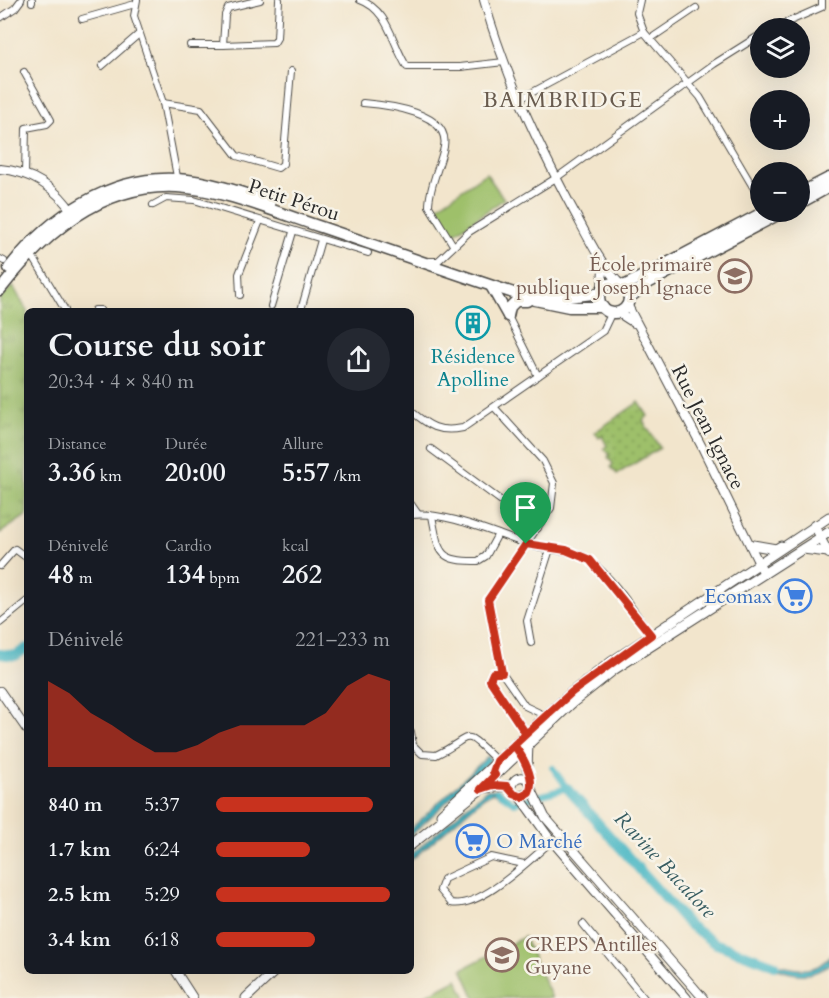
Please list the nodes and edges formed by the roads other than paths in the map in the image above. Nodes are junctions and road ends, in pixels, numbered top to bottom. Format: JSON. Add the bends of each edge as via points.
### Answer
{"nodes":[{"id":1,"x":21,"y":0,"type":"edge"},
{"id":2,"x":260,"y":0,"type":"edge"},
{"id":3,"x":279,"y":0,"type":"edge"},
{"id":4,"x":360,"y":0,"type":"edge"},
{"id":5,"x":484,"y":0,"type":"edge"},
{"id":6,"x":640,"y":0,"type":"edge"},
{"id":7,"x":822,"y":0,"type":"edge"},
{"id":8,"x":136,"y":2,"type":"edge"},
{"id":9,"x":696,"y":8,"type":"dead end"},
{"id":10,"x":0,"y":18,"type":"edge"},
{"id":11,"x":797,"y":18,"type":"edge"},
{"id":12,"x":82,"y":19,"type":"dead end"},
{"id":13,"x":644,"y":32,"type":"junction"},
{"id":14,"x":139,"y":34,"type":"junction"},
{"id":15,"x":650,"y":39,"type":"junction"},
{"id":16,"x":750,"y":41,"type":"edge"},
{"id":17,"x":190,"y":45,"type":"dead end"},
{"id":18,"x":223,"y":45,"type":"junction"},
{"id":19,"x":504,"y":62,"type":"junction"},
{"id":20,"x":102,"y":66,"type":"dead end"},
{"id":21,"x":291,"y":71,"type":"dead end"},
{"id":22,"x":24,"y":72,"type":"dead end"},
{"id":23,"x":689,"y":83,"type":"junction"},
{"id":24,"x":520,"y":99,"type":"junction"},
{"id":25,"x":363,"y":102,"type":"dead end"},
{"id":26,"x":163,"y":103,"type":"junction"},
{"id":27,"x":0,"y":169,"type":"edge"},
{"id":28,"x":25,"y":174,"type":"junction"},
{"id":29,"x":556,"y":178,"type":"junction"},
{"id":30,"x":829,"y":178,"type":"edge"},
{"id":31,"x":750,"y":182,"type":"edge"},
{"id":32,"x":178,"y":183,"type":"junction"},
{"id":33,"x":810,"y":188,"type":"edge"},
{"id":34,"x":829,"y":188,"type":"edge"},
{"id":35,"x":810,"y":198,"type":"edge"},
{"id":36,"x":153,"y":205,"type":"dead end"},
{"id":37,"x":73,"y":213,"type":"junction"},
{"id":38,"x":750,"y":219,"type":"edge"},
{"id":39,"x":260,"y":221,"type":"junction"},
{"id":40,"x":316,"y":222,"type":"junction"},
{"id":41,"x":764,"y":222,"type":"edge"},
{"id":42,"x":293,"y":232,"type":"junction"},
{"id":43,"x":309,"y":237,"type":"junction"},
{"id":44,"x":321,"y":240,"type":"junction"},
{"id":45,"x":453,"y":245,"type":"junction"},
{"id":46,"x":28,"y":250,"type":"junction"},
{"id":47,"x":368,"y":254,"type":"dead end"},
{"id":48,"x":437,"y":263,"type":"junction"},
{"id":49,"x":603,"y":266,"type":"junction"},
{"id":50,"x":0,"y":279,"type":"edge"},
{"id":51,"x":621,"y":285,"type":"junction"},
{"id":52,"x":491,"y":286,"type":"junction"},
{"id":53,"x":0,"y":290,"type":"edge"},
{"id":54,"x":601,"y":291,"type":"junction"},
{"id":55,"x":240,"y":295,"type":"dead end"},
{"id":56,"x":628,"y":301,"type":"junction"},
{"id":57,"x":271,"y":306,"type":"dead end"},
{"id":58,"x":569,"y":307,"type":"junction"},
{"id":59,"x":64,"y":308,"type":"edge"},
{"id":60,"x":302,"y":308,"type":"edge"},
{"id":61,"x":610,"y":310,"type":"junction"},
{"id":62,"x":508,"y":316,"type":"junction"},
{"id":63,"x":640,"y":328,"type":"junction"},
{"id":64,"x":538,"y":376,"type":"junction"},
{"id":65,"x":495,"y":408,"type":"junction"},
{"id":66,"x":414,"y":413,"type":"edge"},
{"id":67,"x":431,"y":449,"type":"dead end"},
{"id":68,"x":415,"y":515,"type":"edge"},
{"id":69,"x":432,"y":516,"type":"junction"},
{"id":70,"x":829,"y":517,"type":"edge"},
{"id":71,"x":814,"y":525,"type":"junction"},
{"id":72,"x":538,"y":528,"type":"junction"},
{"id":73,"x":829,"y":532,"type":"edge"},
{"id":74,"x":498,"y":534,"type":"junction"},
{"id":75,"x":820,"y":537,"type":"junction"},
{"id":76,"x":797,"y":539,"type":"junction"},
{"id":77,"x":750,"y":542,"type":"junction"},
{"id":78,"x":526,"y":544,"type":"junction"},
{"id":79,"x":550,"y":549,"type":"junction"},
{"id":80,"x":803,"y":549,"type":"junction"},
{"id":81,"x":829,"y":553,"type":"edge"},
{"id":82,"x":24,"y":556,"type":"edge"},
{"id":83,"x":0,"y":566,"type":"edge"},
{"id":84,"x":764,"y":568,"type":"junction"},
{"id":85,"x":24,"y":603,"type":"edge"},
{"id":86,"x":0,"y":623,"type":"edge"},
{"id":87,"x":651,"y":635,"type":"junction"},
{"id":88,"x":531,"y":643,"type":"dead end"},
{"id":89,"x":502,"y":673,"type":"junction"},
{"id":90,"x":0,"y":691,"type":"edge"},
{"id":91,"x":543,"y":715,"type":"junction"},
{"id":92,"x":24,"y":726,"type":"edge"},
{"id":93,"x":526,"y":734,"type":"junction"},
{"id":94,"x":528,"y":744,"type":"junction"},
{"id":95,"x":414,"y":746,"type":"edge"},
{"id":96,"x":517,"y":749,"type":"junction"},
{"id":97,"x":496,"y":761,"type":"junction"},
{"id":98,"x":527,"y":768,"type":"junction"},
{"id":99,"x":495,"y":775,"type":"junction"},
{"id":100,"x":509,"y":787,"type":"junction"},
{"id":101,"x":481,"y":789,"type":"junction"},
{"id":102,"x":532,"y":790,"type":"junction"},
{"id":103,"x":520,"y":799,"type":"junction"},
{"id":104,"x":429,"y":829,"type":"junction"},
{"id":105,"x":552,"y":841,"type":"junction"},
{"id":106,"x":414,"y":842,"type":"edge"},
{"id":107,"x":524,"y":864,"type":"junction"},
{"id":108,"x":583,"y":924,"type":"dead end"},
{"id":109,"x":178,"y":974,"type":"edge"},
{"id":110,"x":272,"y":974,"type":"edge"},
{"id":111,"x":193,"y":998,"type":"edge"},
{"id":112,"x":247,"y":998,"type":"edge"},
{"id":113,"x":644,"y":998,"type":"edge"},
{"id":114,"x":687,"y":998,"type":"edge"},
{"id":115,"x":703,"y":998,"type":"edge"}],
"edges":[{"from":1,"to":10,"type":"street"},
{"from":2,"to":18,"type":"street","via":[[228,8]]},
{"from":3,"to":18,"type":"street","via":[[274,43]]},
{"from":4,"to":19,"type":"street","via":[[380,15],[410,68]]},
{"from":5,"to":19,"type":"street"},
{"from":6,"to":13,"type":"street","via":[[637,13]]},
{"from":7,"to":11,"type":"street","via":[[822,7]]},
{"from":8,"to":12,"type":"street"},
{"from":8,"to":14,"type":"street","via":[[134,16]]},
{"from":9,"to":15,"type":"street"},
{"from":13,"to":15,"type":"street"},
{"from":13,"to":24,"type":"street"},
{"from":14,"to":20,"type":"street"},
{"from":14,"to":26,"type":"street"},
{"from":15,"to":23,"type":"street"},
{"from":16,"to":23,"type":"street"},
{"from":17,"to":18,"type":"street"},
{"from":19,"to":24,"type":"street"},
{"from":21,"to":26,"type":"street","via":[[283,164],[278,168],[237,156],[201,109]]},
{"from":22,"to":28,"type":"street","via":[[51,120],[26,128]]},
{"from":23,"to":29,"type":"street"},
{"from":23,"to":31,"type":"street","via":[[705,103]]},
{"from":24,"to":29,"type":"street"},
{"from":25,"to":45,"type":"street","via":[[401,109],[432,120],[442,130],[444,146],[429,206]]},
{"from":26,"to":32,"type":"street"},
{"from":27,"to":28,"type":"street"},
{"from":28,"to":37,"type":"street","via":[[43,183]]},
{"from":29,"to":45,"type":"street","via":[[493,215]]},
{"from":29,"to":49,"type":"street"},
{"from":30,"to":33,"type":"highway"},
{"from":32,"to":37,"type":"highway","name":"Petit Pérou","via":[[125,194]]},
{"from":32,"to":40,"type":"highway","name":"Petit Pérou","via":[[244,194]]},
{"from":34,"to":35,"type":"highway"},
{"from":36,"to":39,"type":"street","via":[[163,199],[180,198]]},
{"from":37,"to":46,"type":"highway","name":"Petit Pérou"},
{"from":38,"to":51,"type":"highway","name":"Petit Pérou"},
{"from":39,"to":42,"type":"street"},
{"from":39,"to":55,"type":"street","via":[[239,274]]},
{"from":40,"to":43,"type":"street"},
{"from":40,"to":48,"type":"highway","name":"Petit Pérou"},
{"from":40,"to":48,"type":"highway","name":"Petit Pérou","via":[[409,257]]},
{"from":41,"to":56,"type":"highway","via":[[648,283]]},
{"from":42,"to":43,"type":"street"},
{"from":42,"to":57,"type":"street"},
{"from":43,"to":44,"type":"street"},
{"from":44,"to":47,"type":"street"},
{"from":44,"to":60,"type":"street"},
{"from":45,"to":48,"type":"street"},
{"from":46,"to":50,"type":"highway","name":"Petit Pérou"},
{"from":46,"to":53,"type":"highway","name":"Petit Pérou"},
{"from":46,"to":59,"type":"street"},
{"from":48,"to":52,"type":"highway","name":"Petit Pérou"},
{"from":48,"to":54,"type":"highway","name":"Petit Pérou","via":[[550,296]]},
{"from":49,"to":51,"type":"street"},
{"from":49,"to":54,"type":"street"},
{"from":51,"to":54,"type":"highway","name":"Petit Pérou","via":[[610,283]]},
{"from":51,"to":56,"type":"highway"},
{"from":52,"to":58,"type":"highway","name":"Petit Pérou"},
{"from":52,"to":62,"type":"highway"},
{"from":54,"to":61,"type":"highway"},
{"from":56,"to":61,"type":"highway"},
{"from":56,"to":63,"type":"street","name":"Rue Jean Ignace"},
{"from":58,"to":61,"type":"highway","name":"Petit Pérou"},
{"from":58,"to":62,"type":"highway","via":[[516,301]]},
{"from":61,"to":63,"type":"street","name":"Rue Jean Ignace","via":[[626,316]]},
{"from":61,"to":64,"type":"street","via":[[603,331]]},
{"from":62,"to":64,"type":"street"},
{"from":63,"to":77,"type":"street","name":"Rue Jean Ignace"},
{"from":64,"to":65,"type":"street"},
{"from":65,"to":66,"type":"street","via":[[463,428],[446,432]]},
{"from":65,"to":72,"type":"street","via":[[543,461],[554,483],[551,508]]},
{"from":67,"to":72,"type":"street"},
{"from":68,"to":69,"type":"street"},
{"from":69,"to":74,"type":"street"},
{"from":69,"to":74,"type":"street","via":[[439,550],[445,557],[478,561],[486,556]]},
{"from":70,"to":71,"type":"main road"},
{"from":71,"to":75,"type":"street"},
{"from":71,"to":76,"type":"main road"},
{"from":72,"to":78,"type":"street"},
{"from":73,"to":75,"type":"main road"},
{"from":74,"to":78,"type":"street"},
{"from":75,"to":80,"type":"main road"},
{"from":75,"to":81,"type":"street"},
{"from":76,"to":77,"type":"main road","via":[[776,549]]},
{"from":76,"to":84,"type":"main road"},
{"from":77,"to":84,"type":"street","name":"Rue Jean Ignace"},
{"from":78,"to":79,"type":"street"},
{"from":78,"to":89,"type":"street","via":[[488,600]]},
{"from":79,"to":87,"type":"street","via":[[566,550],[590,560]]},
{"from":79,"to":88,"type":"street","via":[[527,621]]},
{"from":80,"to":81,"type":"main road"},
{"from":80,"to":84,"type":"main road"},
{"from":82,"to":83,"type":"street","via":[[15,549]]},
{"from":84,"to":87,"type":"main road"},
{"from":84,"to":94,"type":"main road","via":[[615,669]]},
{"from":85,"to":86,"type":"street"},
{"from":87,"to":91,"type":"main road"},
{"from":89,"to":91,"type":"street","via":[[522,703]]},
{"from":89,"to":93,"type":"street","via":[[493,673],[490,680]]},
{"from":90,"to":92,"type":"street"},
{"from":91,"to":93,"type":"main road"},
{"from":93,"to":96,"type":"main road"},
{"from":94,"to":96,"type":"main road"},
{"from":94,"to":98,"type":"main road"},
{"from":95,"to":97,"type":"street","via":[[428,756],[447,750],[460,738],[474,738]]},
{"from":96,"to":97,"type":"main road"},
{"from":96,"to":98,"type":"street"},
{"from":96,"to":99,"type":"main road"},
{"from":97,"to":99,"type":"street"},
{"from":97,"to":104,"type":"main road"},
{"from":98,"to":102,"type":"street"},
{"from":99,"to":100,"type":"street"},
{"from":99,"to":101,"type":"main road"},
{"from":100,"to":101,"type":"main road","via":[[493,785]]},
{"from":100,"to":102,"type":"street","via":[[517,777],[525,777]]},
{"from":100,"to":103,"type":"street"},
{"from":101,"to":104,"type":"main road"},
{"from":102,"to":103,"type":"street"},
{"from":102,"to":115,"type":"street","via":[[545,817]]},
{"from":103,"to":105,"type":"street"},
{"from":104,"to":106,"type":"main road"},
{"from":105,"to":107,"type":"street"},
{"from":105,"to":114,"type":"street"},
{"from":107,"to":107,"type":"street","via":[[497,887],[471,901],[451,903],[440,890],[444,879],[488,857]]},
{"from":108,"to":113,"type":"street"},
{"from":109,"to":111,"type":"street"},
{"from":110,"to":112,"type":"main road"}]}
